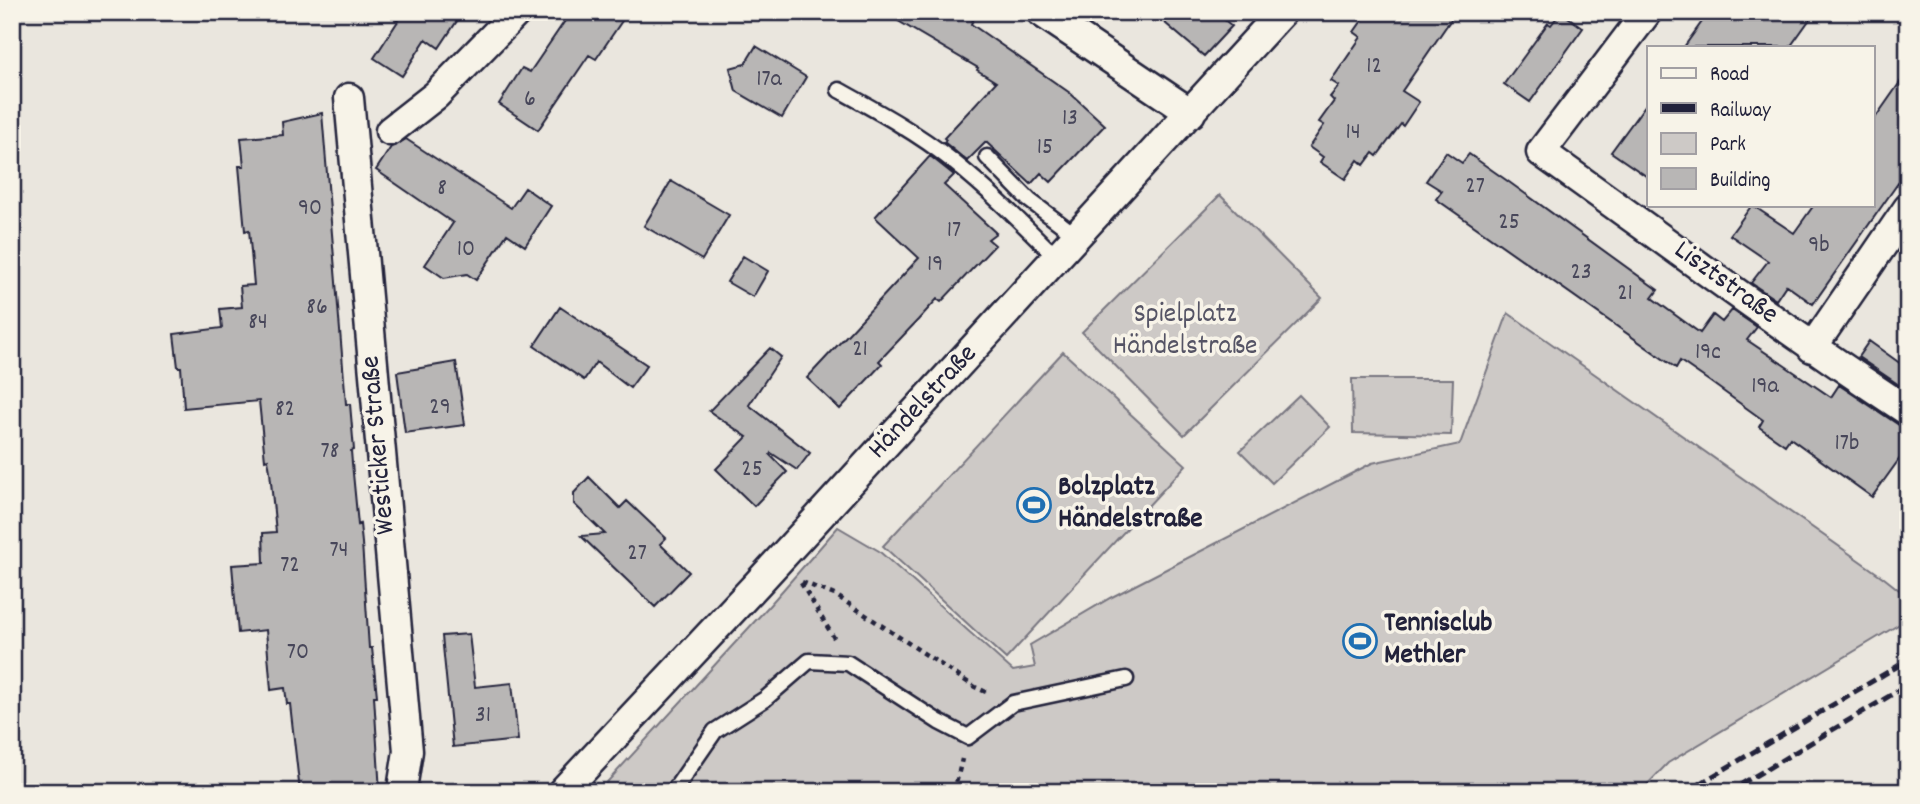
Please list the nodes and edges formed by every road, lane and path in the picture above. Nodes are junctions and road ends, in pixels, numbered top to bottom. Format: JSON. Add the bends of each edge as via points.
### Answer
{"nodes":[{"id":1,"x":517,"y":12,"type":"edge"},
{"id":2,"x":1041,"y":12,"type":"edge"},
{"id":3,"x":1282,"y":12,"type":"edge"},
{"id":4,"x":1647,"y":12,"type":"edge"},
{"id":5,"x":839,"y":90,"type":"dead end"},
{"id":6,"x":349,"y":98,"type":"dead end"},
{"id":7,"x":1191,"y":113,"type":"junction"},
{"id":8,"x":390,"y":131,"type":"dead end"},
{"id":9,"x":987,"y":158,"type":"dead end"},
{"id":10,"x":1908,"y":208,"type":"edge"},
{"id":11,"x":1078,"y":237,"type":"junction"},
{"id":12,"x":1058,"y":259,"type":"junction"},
{"id":13,"x":1812,"y":348,"type":"junction"},
{"id":14,"x":1908,"y":411,"type":"edge"},
{"id":15,"x":848,"y":663,"type":"junction"},
{"id":16,"x":1126,"y":679,"type":"dead end"},
{"id":17,"x":1013,"y":703,"type":"junction"},
{"id":18,"x":968,"y":737,"type":"junction"},
{"id":19,"x":404,"y":792,"type":"edge"},
{"id":20,"x":562,"y":792,"type":"edge"},
{"id":21,"x":673,"y":792,"type":"edge"},
{"id":22,"x":954,"y":792,"type":"edge"}],
"edges":[{"from":1,"to":8,"type":"street","via":[[436,95]]},
{"from":2,"to":7,"type":"street"},
{"from":3,"to":7,"type":"street","name":"Händelstraße"},
{"from":4,"to":13,"type":"street","name":"Lisztstraße","via":[[1541,152]]},
{"from":5,"to":12,"type":"lane","via":[[949,158]]},
{"from":6,"to":19,"type":"street","name":"Westicker Straße","via":[[408,751]]},
{"from":7,"to":11,"type":"street","name":"Händelstraße"},
{"from":9,"to":11,"type":"lane","via":[[1030,200]]},
{"from":10,"to":13,"type":"street"},
{"from":11,"to":12,"type":"street","name":"Händelstraße"},
{"from":12,"to":20,"type":"street","name":"Händelstraße"},
{"from":13,"to":14,"type":"street","name":"Lisztstraße"},
{"from":15,"to":17,"type":"path","via":[[799,581],[837,596],[975,687]]},
{"from":15,"to":18,"type":"lane"},
{"from":15,"to":21,"type":"lane","via":[[809,661],[765,699],[715,731]]},
{"from":16,"to":17,"type":"lane"},
{"from":17,"to":18,"type":"lane"},
{"from":18,"to":22,"type":"path"}]}
